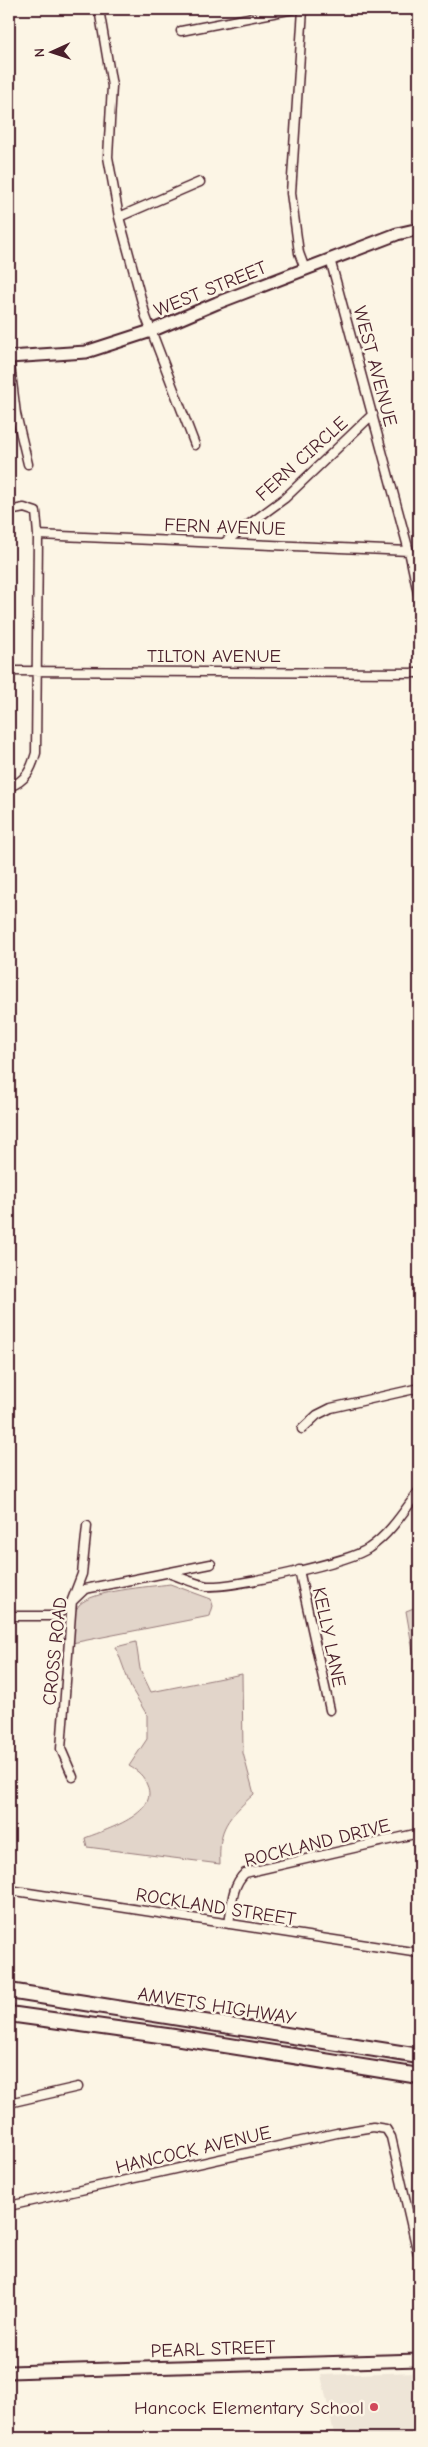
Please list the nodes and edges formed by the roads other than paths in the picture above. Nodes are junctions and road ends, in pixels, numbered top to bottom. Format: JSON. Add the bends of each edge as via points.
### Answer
{"nodes":[{"id":1,"x":99,"y":9,"type":"edge"},
{"id":2,"x":294,"y":9,"type":"edge"},
{"id":3,"x":303,"y":9,"type":"edge"},
{"id":4,"x":181,"y":31,"type":"dead end"},
{"id":5,"x":200,"y":182,"type":"dead end"},
{"id":6,"x":119,"y":217,"type":"junction"},
{"id":7,"x":419,"y":229,"type":"edge"},
{"id":8,"x":330,"y":259,"type":"junction"},
{"id":9,"x":305,"y":269,"type":"junction"},
{"id":10,"x":151,"y":331,"type":"junction"},
{"id":11,"x":9,"y":357,"type":"edge"},
{"id":12,"x":373,"y":414,"type":"junction"},
{"id":13,"x":196,"y":445,"type":"dead end"},
{"id":14,"x":28,"y":464,"type":"dead end"},
{"id":15,"x":9,"y":511,"type":"edge"},
{"id":16,"x":38,"y":535,"type":"junction"},
{"id":17,"x":225,"y":542,"type":"junction"},
{"id":18,"x":409,"y":551,"type":"junction"},
{"id":19,"x":419,"y":598,"type":"edge"},
{"id":20,"x":38,"y":670,"type":"junction"},
{"id":21,"x":9,"y":671,"type":"edge"},
{"id":22,"x":419,"y":673,"type":"edge"},
{"id":23,"x":9,"y":787,"type":"edge"},
{"id":24,"x":419,"y":1388,"type":"edge"},
{"id":25,"x":302,"y":1428,"type":"dead end"},
{"id":26,"x":419,"y":1491,"type":"edge"},
{"id":27,"x":87,"y":1526,"type":"dead end"},
{"id":28,"x":211,"y":1564,"type":"dead end"},
{"id":29,"x":299,"y":1570,"type":"junction"},
{"id":30,"x":171,"y":1574,"type":"junction"},
{"id":31,"x":72,"y":1600,"type":"junction"},
{"id":32,"x":9,"y":1616,"type":"edge"},
{"id":33,"x":330,"y":1710,"type":"dead end"},
{"id":34,"x":73,"y":1777,"type":"dead end"},
{"id":35,"x":419,"y":1833,"type":"edge"},
{"id":36,"x":9,"y":1890,"type":"edge"},
{"id":37,"x":229,"y":1924,"type":"junction"},
{"id":38,"x":419,"y":1954,"type":"edge"},
{"id":39,"x":9,"y":1991,"type":"edge"},
{"id":40,"x":9,"y":2014,"type":"edge"},
{"id":41,"x":419,"y":2056,"type":"edge"},
{"id":42,"x":419,"y":2076,"type":"edge"},
{"id":43,"x":78,"y":2087,"type":"dead end"},
{"id":44,"x":9,"y":2103,"type":"edge"},
{"id":45,"x":9,"y":2206,"type":"edge"},
{"id":46,"x":417,"y":2238,"type":"edge"},
{"id":47,"x":419,"y":2258,"type":"edge"},
{"id":48,"x":419,"y":2360,"type":"edge"},
{"id":49,"x":9,"y":2372,"type":"edge"}],
"edges":[{"from":1,"to":6,"type":"street","via":[[112,86],[108,157]]},
{"from":2,"to":4,"type":"street"},
{"from":3,"to":9,"type":"street","via":[[291,194],[299,253]]},
{"from":5,"to":6,"type":"street"},
{"from":6,"to":10,"type":"street"},
{"from":7,"to":8,"type":"street","name":"WEST STREET"},
{"from":8,"to":9,"type":"street","name":"WEST STREET"},
{"from":8,"to":12,"type":"street","name":"WEST AVENUE"},
{"from":9,"to":10,"type":"street","name":"WEST STREET"},
{"from":10,"to":11,"type":"street","name":"WEST STREET","via":[[86,352]]},
{"from":10,"to":13,"type":"street"},
{"from":11,"to":14,"type":"street","via":[[16,414]]},
{"from":12,"to":17,"type":"street","name":"FERN CIRCLE","via":[[285,498]]},
{"from":12,"to":18,"type":"street","name":"WEST AVENUE"},
{"from":15,"to":16,"type":"street","via":[[24,508],[36,512]]},
{"from":16,"to":17,"type":"street","name":"FERN AVENUE"},
{"from":16,"to":20,"type":"street"},
{"from":17,"to":18,"type":"street","name":"FERN AVENUE"},
{"from":18,"to":19,"type":"street","name":"WEST AVENUE"},
{"from":20,"to":21,"type":"street","name":"TILTON AVENUE"},
{"from":20,"to":22,"type":"street","name":"TILTON AVENUE"},
{"from":20,"to":23,"type":"street","via":[[36,753],[30,771],[20,782]]},
{"from":24,"to":25,"type":"street","via":[[331,1408]]},
{"from":26,"to":29,"type":"street","via":[[385,1535],[368,1549],[348,1558]]},
{"from":27,"to":31,"type":"street","name":"CROSS ROAD","via":[[82,1574]]},
{"from":28,"to":30,"type":"street"},
{"from":29,"to":30,"type":"street","via":[[234,1584],[208,1586]]},
{"from":29,"to":33,"type":"street","name":"KELLY LANE"},
{"from":30,"to":31,"type":"street","via":[[84,1589]]},
{"from":31,"to":32,"type":"street","via":[[54,1616]]},
{"from":31,"to":34,"type":"street","name":"CROSS ROAD","via":[[61,1749]]},
{"from":35,"to":37,"type":"street","name":"ROCKLAND DRIVE","via":[[245,1873],[234,1891]]},
{"from":36,"to":37,"type":"street","name":"ROCKLAND STREET"},
{"from":37,"to":38,"type":"street","name":"ROCKLAND STREET"},
{"from":39,"to":41,"type":"highway","name":"AMVETS HIGHWAY"},
{"from":40,"to":42,"type":"highway","name":"AMVETS HIGHWAY"},
{"from":43,"to":44,"type":"street"},
{"from":45,"to":46,"type":"street","name":"HANCOCK AVENUE","via":[[337,2134],[384,2128],[391,2137]]},
{"from":46,"to":47,"type":"street"},
{"from":48,"to":49,"type":"street","name":"PEARL STREET"}]}
